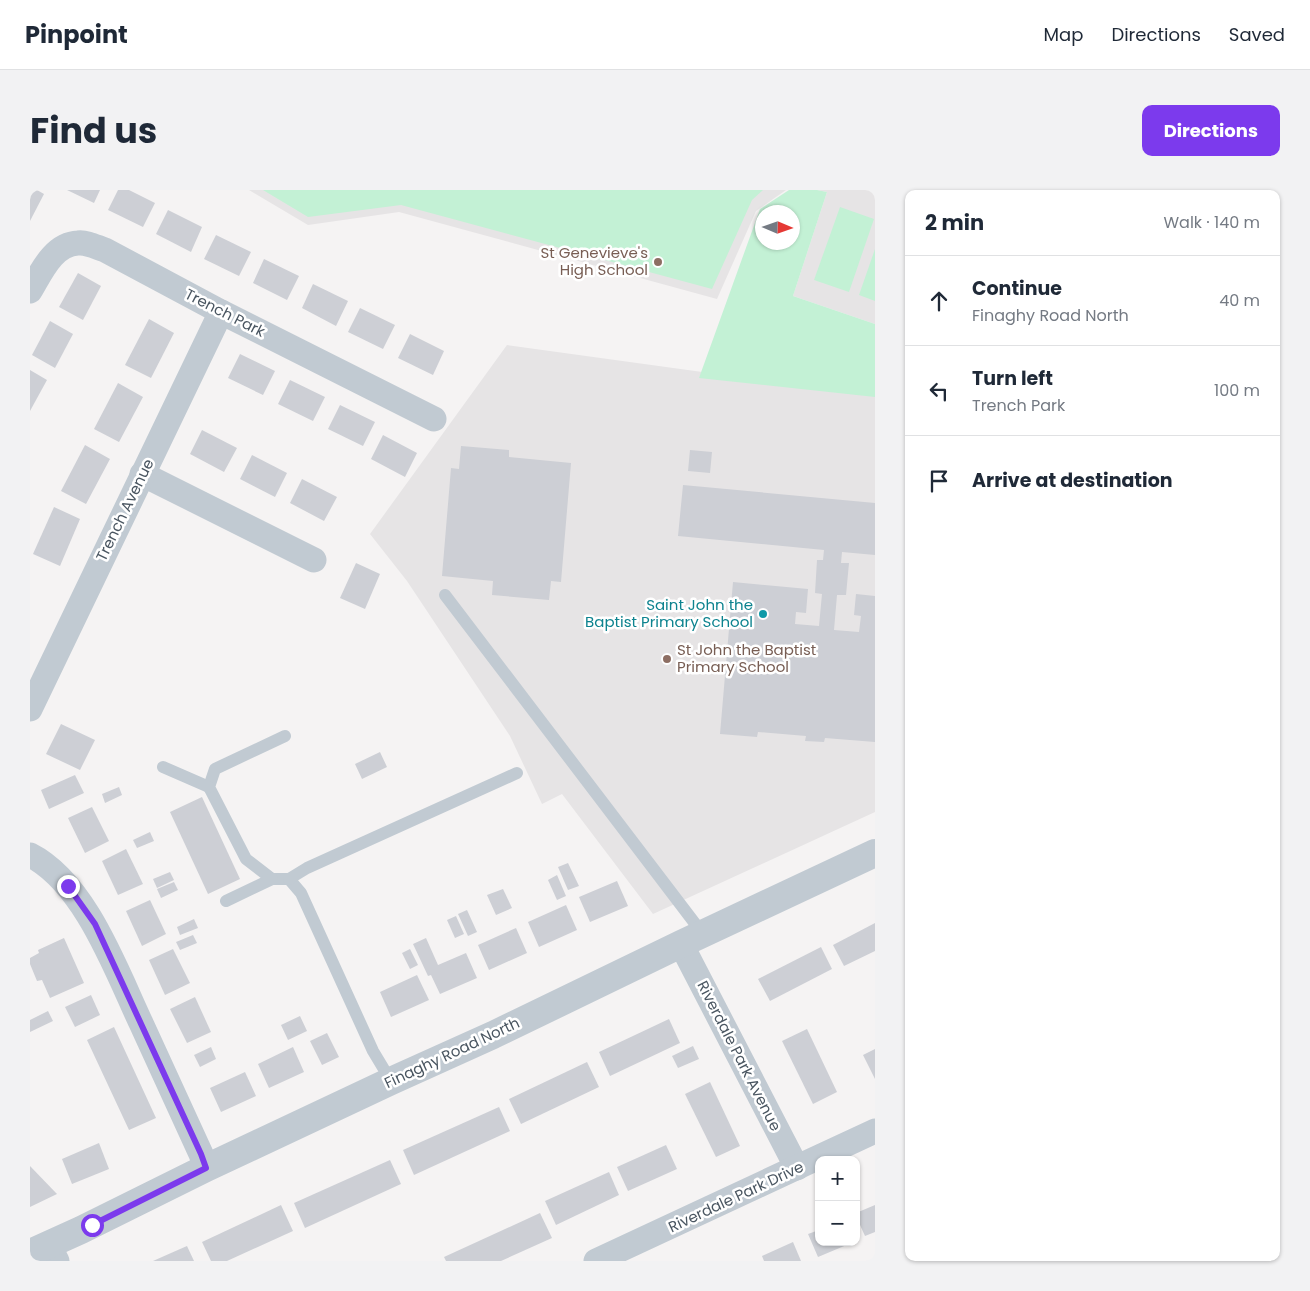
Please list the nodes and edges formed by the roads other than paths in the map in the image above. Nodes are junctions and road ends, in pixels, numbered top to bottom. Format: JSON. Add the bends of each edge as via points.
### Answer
{"nodes":[{"id":1,"x":30,"y":291,"type":"edge"},
{"id":2,"x":221,"y":312,"type":"junction"},
{"id":3,"x":434,"y":419,"type":"dead end"},
{"id":4,"x":142,"y":474,"type":"junction"},
{"id":5,"x":314,"y":560,"type":"dead end"},
{"id":6,"x":445,"y":595,"type":"dead end"},
{"id":7,"x":30,"y":710,"type":"edge"},
{"id":8,"x":285,"y":736,"type":"dead end"},
{"id":9,"x":163,"y":767,"type":"dead end"},
{"id":10,"x":517,"y":772,"type":"dead end"},
{"id":11,"x":209,"y":786,"type":"junction"},
{"id":12,"x":875,"y":853,"type":"edge"},
{"id":13,"x":30,"y":855,"type":"edge"},
{"id":14,"x":272,"y":879,"type":"junction"},
{"id":15,"x":289,"y":879,"type":"junction"},
{"id":16,"x":226,"y":901,"type":"dead end"},
{"id":17,"x":692,"y":939,"type":"junction"},
{"id":18,"x":391,"y":1081,"type":"junction"},
{"id":19,"x":875,"y":1131,"type":"edge"},
{"id":20,"x":206,"y":1168,"type":"junction"},
{"id":21,"x":797,"y":1168,"type":"junction"},
{"id":22,"x":45,"y":1253,"type":"edge"},
{"id":23,"x":596,"y":1261,"type":"edge"}],
"edges":[{"from":1,"to":2,"type":"street","name":"Trench Park","via":[[55,254],[64,245],[78,242],[104,250]]},
{"from":2,"to":3,"type":"street","name":"Trench Park"},
{"from":2,"to":4,"type":"street","name":"Trench Avenue"},
{"from":4,"to":5,"type":"street"},
{"from":4,"to":7,"type":"street","name":"Trench Avenue"},
{"from":6,"to":17,"type":"lane"},
{"from":8,"to":11,"type":"lane","via":[[215,769]]},
{"from":9,"to":11,"type":"lane"},
{"from":10,"to":15,"type":"lane"},
{"from":11,"to":14,"type":"lane","via":[[246,859]]},
{"from":12,"to":17,"type":"street","name":"Finaghy Road North"},
{"from":13,"to":20,"type":"street","via":[[68,886],[95,924]]},
{"from":14,"to":15,"type":"lane"},
{"from":14,"to":16,"type":"lane"},
{"from":15,"to":18,"type":"lane","via":[[301,893],[373,1051]]},
{"from":17,"to":18,"type":"street","name":"Finaghy Road North"},
{"from":17,"to":21,"type":"street","name":"Riverdale Park Avenue"},
{"from":18,"to":20,"type":"street","name":"Finaghy Road North"},
{"from":19,"to":21,"type":"street","name":"Riverdale Park Drive"},
{"from":20,"to":22,"type":"street","name":"Finaghy Road North"},
{"from":21,"to":23,"type":"street","name":"Riverdale Park Drive"}]}
